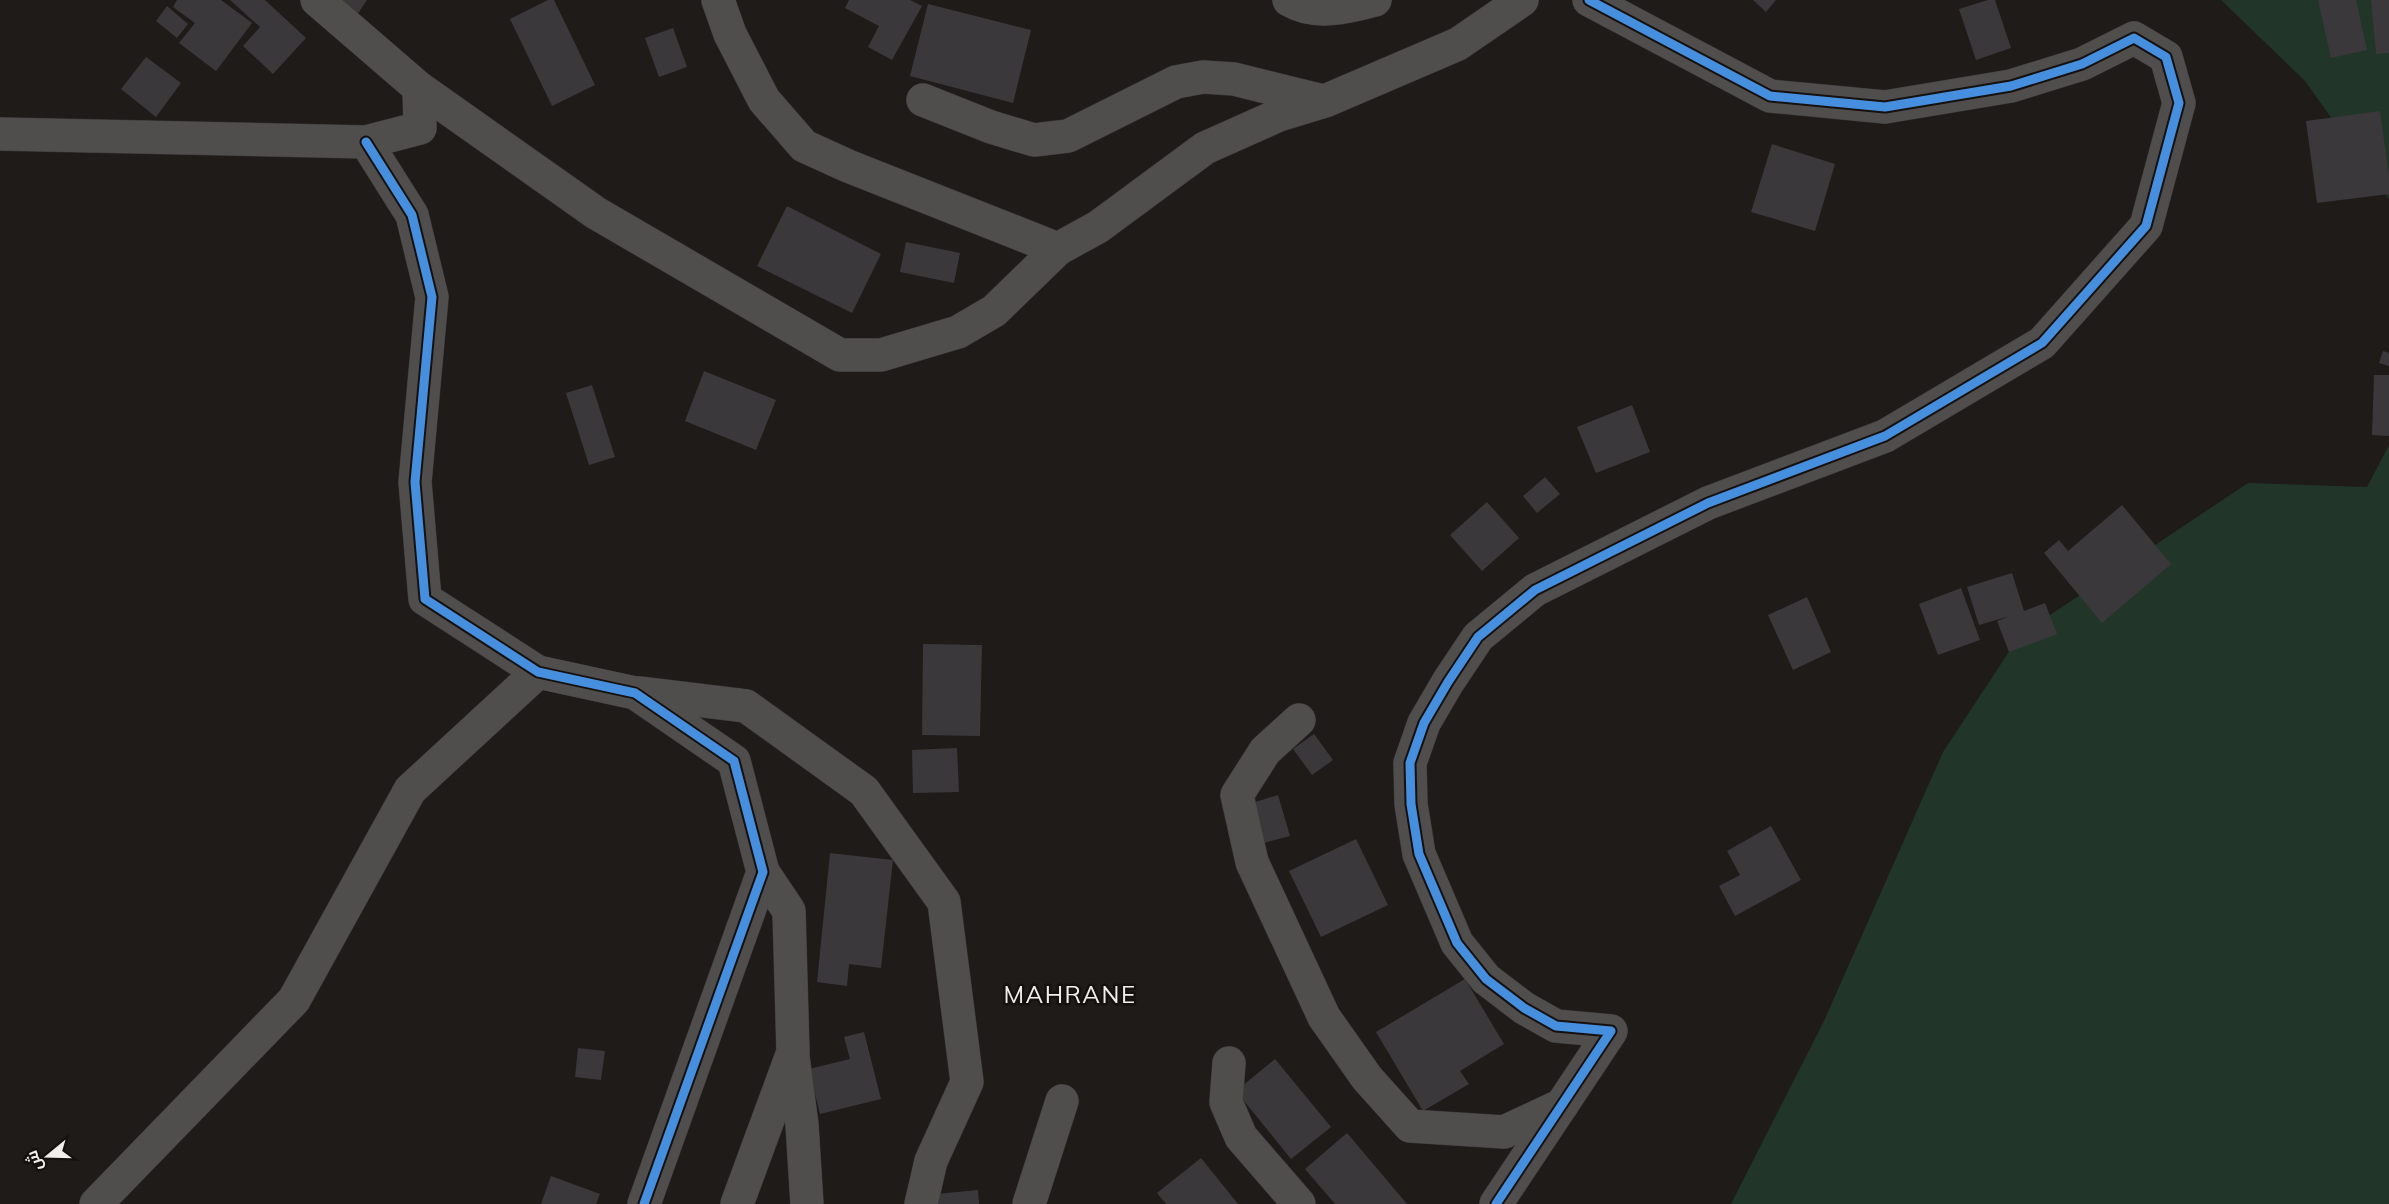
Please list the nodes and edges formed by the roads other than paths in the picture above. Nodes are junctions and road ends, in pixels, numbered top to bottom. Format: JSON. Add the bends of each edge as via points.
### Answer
{"nodes":[{"id":1,"x":317,"y":0,"type":"edge"},
{"id":2,"x":718,"y":0,"type":"edge"},
{"id":3,"x":1289,"y":0,"type":"edge"},
{"id":4,"x":1375,"y":0,"type":"edge"},
{"id":5,"x":1522,"y":0,"type":"edge"},
{"id":6,"x":1589,"y":0,"type":"edge"},
{"id":7,"x":419,"y":88,"type":"junction"},
{"id":8,"x":923,"y":100,"type":"dead end"},
{"id":9,"x":1325,"y":101,"type":"junction"},
{"id":10,"x":0,"y":134,"type":"edge"},
{"id":11,"x":366,"y":142,"type":"junction"},
{"id":12,"x":1058,"y":249,"type":"junction"},
{"id":13,"x":538,"y":672,"type":"junction"},
{"id":14,"x":635,"y":693,"type":"junction"},
{"id":15,"x":1299,"y":720,"type":"dead end"},
{"id":16,"x":763,"y":872,"type":"junction"},
{"id":17,"x":793,"y":1052,"type":"junction"},
{"id":18,"x":1229,"y":1063,"type":"dead end"},
{"id":19,"x":1062,"y":1101,"type":"dead end"},
{"id":20,"x":1563,"y":1104,"type":"junction"},
{"id":21,"x":96,"y":1204,"type":"edge"},
{"id":22,"x":644,"y":1204,"type":"edge"},
{"id":23,"x":737,"y":1204,"type":"edge"},
{"id":24,"x":807,"y":1204,"type":"edge"},
{"id":25,"x":921,"y":1204,"type":"edge"},
{"id":26,"x":1029,"y":1204,"type":"edge"},
{"id":27,"x":1299,"y":1204,"type":"edge"},
{"id":28,"x":1496,"y":1204,"type":"edge"}],
"edges":[{"from":1,"to":7,"type":"street"},
{"from":2,"to":12,"type":"street","via":[[730,34],[764,100],[804,146]]},
{"from":3,"to":4,"type":"street","via":[[1301,7],[1335,10]]},
{"from":5,"to":9,"type":"street","via":[[1458,44]]},
{"from":6,"to":20,"type":"street","via":[[1770,96],[1886,107],[2012,86],[2082,64],[2134,38],[2166,57],[2179,103],[2146,226],[2042,343],[1885,436],[1708,503],[1535,590],[1478,637],[1448,682],[1424,723],[1410,763],[1411,804],[1419,854],[1457,943],[1486,979],[1556,1026],[1611,1031]]},
{"from":7,"to":11,"type":"street","via":[[420,128]]},
{"from":7,"to":12,"type":"street","via":[[596,213],[840,355],[881,355],[958,332],[994,311]]},
{"from":8,"to":9,"type":"street","via":[[1034,140],[1068,136],[1176,82],[1203,77],[1234,79]]},
{"from":9,"to":12,"type":"street","via":[[1279,115],[1205,148],[1098,227]]},
{"from":10,"to":11,"type":"street"},
{"from":11,"to":13,"type":"street","via":[[412,215],[432,297],[415,482],[425,599]]},
{"from":13,"to":14,"type":"street"},
{"from":13,"to":21,"type":"street","via":[[410,790],[294,1000]]},
{"from":14,"to":16,"type":"street","via":[[734,761]]},
{"from":14,"to":25,"type":"street","via":[[746,706],[864,791],[944,902],[967,1082],[931,1161]]},
{"from":15,"to":20,"type":"street","via":[[1265,751],[1237,795],[1252,862],[1324,1017],[1367,1078],[1410,1126],[1504,1132]]},
{"from":16,"to":17,"type":"street","via":[[789,911]]},
{"from":16,"to":22,"type":"street"},
{"from":17,"to":23,"type":"street"},
{"from":17,"to":24,"type":"street"},
{"from":18,"to":27,"type":"street","via":[[1226,1102],[1241,1137]]},
{"from":19,"to":26,"type":"street"},
{"from":20,"to":28,"type":"street"}]}
